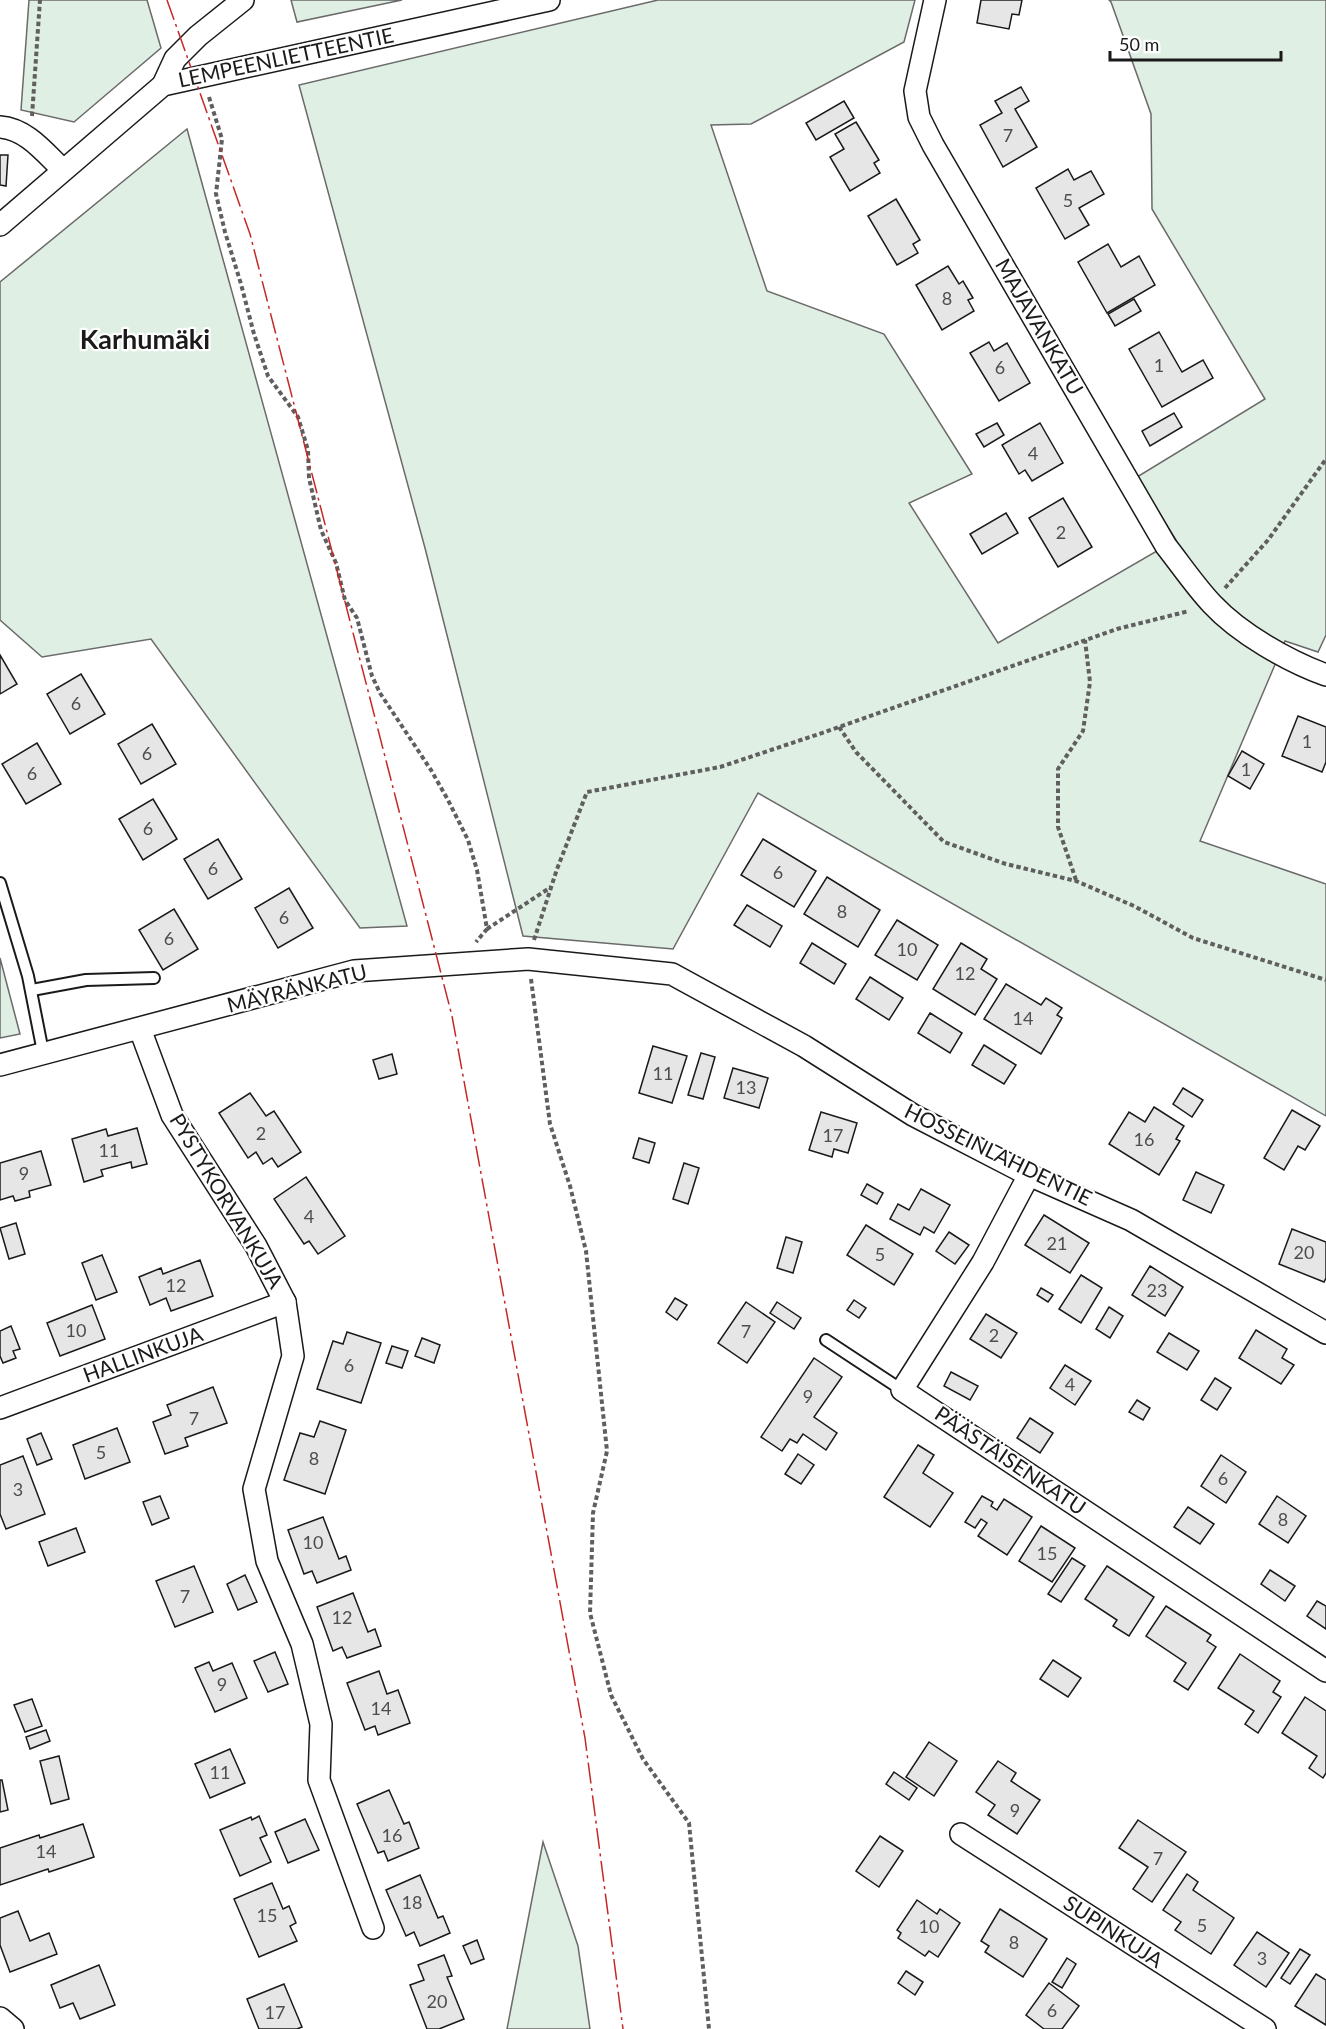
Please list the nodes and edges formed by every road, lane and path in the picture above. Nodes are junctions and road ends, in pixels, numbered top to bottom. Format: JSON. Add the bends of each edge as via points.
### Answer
{"nodes":[{"id":1,"x":40,"y":0,"type":"edge"},
{"id":2,"x":243,"y":0,"type":"edge"},
{"id":3,"x":549,"y":0,"type":"edge"},
{"id":4,"x":935,"y":0,"type":"edge"},
{"id":5,"x":201,"y":76,"type":"junction"},
{"id":6,"x":163,"y":85,"type":"junction"},
{"id":7,"x":0,"y":127,"type":"edge"},
{"id":8,"x":30,"y":138,"type":"junction"},
{"id":9,"x":63,"y":170,"type":"junction"},
{"id":10,"x":0,"y":225,"type":"edge"},
{"id":11,"x":1326,"y":459,"type":"edge"},
{"id":12,"x":1211,"y":604,"type":"junction"},
{"id":13,"x":1085,"y":640,"type":"junction"},
{"id":14,"x":1326,"y":675,"type":"edge"},
{"id":15,"x":839,"y":728,"type":"junction"},
{"id":16,"x":1076,"y":881,"type":"junction"},
{"id":17,"x":0,"y":883,"type":"edge"},
{"id":18,"x":551,"y":887,"type":"junction"},
{"id":19,"x":487,"y":929,"type":"junction"},
{"id":20,"x":528,"y":959,"type":"junction"},
{"id":21,"x":462,"y":964,"type":"junction"},
{"id":22,"x":672,"y":974,"type":"joint"},
{"id":23,"x":154,"y":978,"type":"dead end"},
{"id":24,"x":1326,"y":980,"type":"edge"},
{"id":25,"x":32,"y":990,"type":"junction"},
{"id":26,"x":140,"y":1029,"type":"junction"},
{"id":27,"x":43,"y":1052,"type":"junction"},
{"id":28,"x":0,"y":1065,"type":"edge"},
{"id":29,"x":1029,"y":1175,"type":"junction"},
{"id":30,"x":285,"y":1302,"type":"junction"},
{"id":31,"x":1326,"y":1333,"type":"edge"},
{"id":32,"x":826,"y":1340,"type":"dead end"},
{"id":33,"x":902,"y":1390,"type":"junction"},
{"id":34,"x":0,"y":1408,"type":"edge"},
{"id":35,"x":1326,"y":1671,"type":"edge"},
{"id":36,"x":961,"y":1834,"type":"dead end"},
{"id":37,"x":373,"y":1928,"type":"dead end"},
{"id":38,"x":0,"y":2018,"type":"edge"},
{"id":39,"x":13,"y":2029,"type":"edge"},
{"id":40,"x":709,"y":2029,"type":"edge"},
{"id":41,"x":1265,"y":2029,"type":"edge"}],
"edges":[{"from":1,"to":8,"type":"path"},
{"from":2,"to":6,"type":"street","via":[[175,59]]},
{"from":3,"to":5,"type":"street","name":"LEMPEENLIETTEENTIE"},
{"from":4,"to":12,"type":"street","name":"MAJAVANKATU","via":[[915,91],[919,117],[1166,546]]},
{"from":5,"to":6,"type":"street","name":"LEMPEENLIETTEENTIE"},
{"from":5,"to":19,"type":"path","via":[[222,139],[216,194],[268,376],[298,417],[308,450],[309,478],[321,530],[336,563],[345,600],[357,618],[372,676],[431,770],[468,840]]},
{"from":6,"to":9,"type":"street","name":"LEMPEENLIETTEENTIE"},
{"from":7,"to":8,"type":"street"},
{"from":8,"to":9,"type":"street"},
{"from":9,"to":10,"type":"street","name":"LEMPEENLIETTEENTIE"},
{"from":11,"to":12,"type":"path","via":[[1268,540]]},
{"from":12,"to":13,"type":"path"},
{"from":12,"to":14,"type":"street","name":"MAJAVANKATU","via":[[1236,627],[1303,667]]},
{"from":13,"to":15,"type":"path"},
{"from":13,"to":16,"type":"path","via":[[1090,682],[1083,731],[1058,769],[1058,827]]},
{"from":15,"to":16,"type":"path","via":[[855,752],[944,842],[1006,864]]},
{"from":15,"to":18,"type":"path","via":[[720,767],[587,792]]},
{"from":16,"to":24,"type":"path","via":[[1193,938]]},
{"from":17,"to":25,"type":"lane"},
{"from":18,"to":19,"type":"path"},
{"from":18,"to":20,"type":"path"},
{"from":19,"to":21,"type":"path"},
{"from":20,"to":21,"type":"street","name":"MÄYRÄNKATU"},
{"from":20,"to":22,"type":"street","name":"MÄYRÄNKATU"},
{"from":20,"to":40,"type":"path","via":[[550,1124],[586,1251],[606,1439],[607,1451],[593,1513],[590,1613],[611,1695],[643,1759],[689,1823]]},
{"from":21,"to":26,"type":"street","name":"MÄYRÄNKATU","via":[[354,971]]},
{"from":22,"to":29,"type":"street","name":"HOSSEINLAHDENTIE","via":[[804,1046],[913,1115]]},
{"from":23,"to":25,"type":"lane","via":[[86,980]]},
{"from":25,"to":27,"type":"lane"},
{"from":26,"to":27,"type":"street","name":"MÄYRÄNKATU"},
{"from":26,"to":30,"type":"street","name":"PYSTYKORVANKUJA","via":[[172,1115],[256,1246]]},
{"from":27,"to":28,"type":"street","name":"MÄYRÄNKATU"},
{"from":29,"to":31,"type":"street","name":"HOSSEINLAHDENTIE","via":[[1131,1220]]},
{"from":29,"to":33,"type":"street","via":[[983,1262]]},
{"from":30,"to":34,"type":"street","name":"HALLINKUJA"},
{"from":30,"to":37,"type":"street","name":"PYSTYKORVANKUJA","via":[[293,1356],[255,1489],[267,1560],[302,1644],[321,1724],[319,1780]]},
{"from":32,"to":33,"type":"lane"},
{"from":33,"to":35,"type":"street","name":"PÄÄSTÄISENKATU"},
{"from":36,"to":41,"type":"street","name":"SUPINKUJA"},
{"from":38,"to":39,"type":"street"}]}
